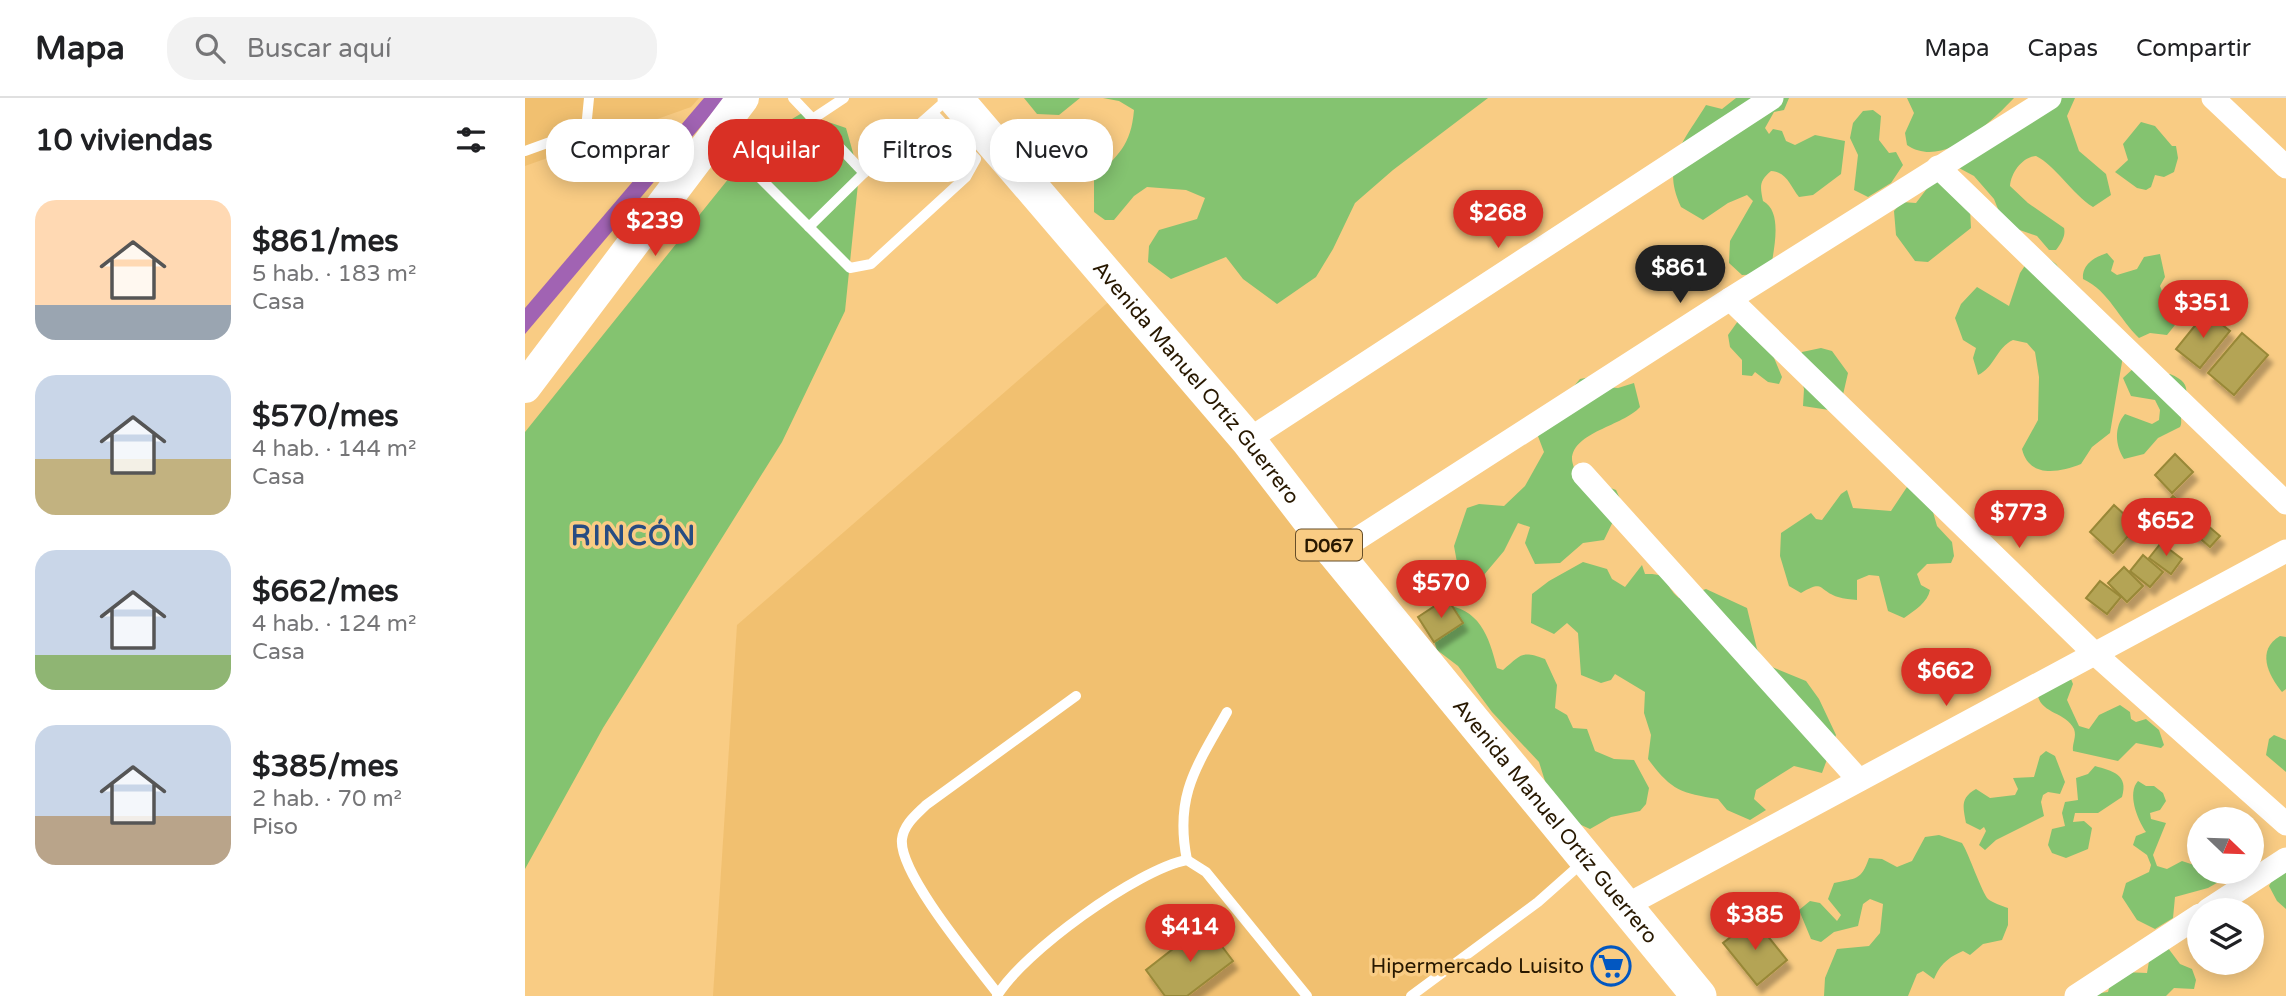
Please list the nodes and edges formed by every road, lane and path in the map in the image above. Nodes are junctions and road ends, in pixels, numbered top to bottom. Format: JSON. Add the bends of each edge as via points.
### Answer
{"nodes":[{"id":1,"x":589,"y":98,"type":"edge"},
{"id":2,"x":743,"y":98,"type":"edge"},
{"id":3,"x":793,"y":98,"type":"edge"},
{"id":4,"x":844,"y":98,"type":"edge"},
{"id":5,"x":949,"y":98,"type":"edge"},
{"id":6,"x":1772,"y":98,"type":"edge"},
{"id":7,"x":2050,"y":98,"type":"edge"},
{"id":8,"x":2213,"y":98,"type":"edge"},
{"id":9,"x":944,"y":106,"type":"edge"},
{"id":10,"x":814,"y":118,"type":"junction"},
{"id":11,"x":727,"y":119,"type":"edge"},
{"id":12,"x":928,"y":119,"type":"edge"},
{"id":13,"x":708,"y":145,"type":"edge"},
{"id":14,"x":525,"y":152,"type":"edge"},
{"id":15,"x":1938,"y":167,"type":"junction"},
{"id":16,"x":2286,"y":167,"type":"edge"},
{"id":17,"x":858,"y":168,"type":"edge"},
{"id":18,"x":858,"y":179,"type":"edge"},
{"id":19,"x":764,"y":182,"type":"edge"},
{"id":20,"x":809,"y":227,"type":"junction"},
{"id":21,"x":1730,"y":299,"type":"junction"},
{"id":22,"x":525,"y":387,"type":"edge"},
{"id":23,"x":1248,"y":440,"type":"junction"},
{"id":24,"x":1583,"y":474,"type":"dead end"},
{"id":25,"x":2286,"y":503,"type":"edge"},
{"id":26,"x":2286,"y":551,"type":"edge"},
{"id":27,"x":1335,"y":553,"type":"junction"},
{"id":28,"x":2094,"y":653,"type":"junction"},
{"id":29,"x":1076,"y":696,"type":"dead end"},
{"id":30,"x":1227,"y":712,"type":"dead end"},
{"id":31,"x":1859,"y":780,"type":"junction"},
{"id":32,"x":2286,"y":824,"type":"edge"},
{"id":33,"x":1587,"y":859,"type":"junction"},
{"id":34,"x":2286,"y":859,"type":"edge"},
{"id":35,"x":1187,"y":860,"type":"junction"},
{"id":36,"x":2226,"y":898,"type":"edge"},
{"id":37,"x":1627,"y":905,"type":"junction"},
{"id":38,"x":2187,"y":923,"type":"edge"},
{"id":39,"x":998,"y":995,"type":"edge"},
{"id":40,"x":1307,"y":996,"type":"edge"},
{"id":41,"x":1411,"y":996,"type":"edge"},
{"id":42,"x":1699,"y":996,"type":"edge"},
{"id":43,"x":2076,"y":996,"type":"edge"}],
"edges":[{"from":1,"to":14,"type":"lane","via":[[586,129]]},
{"from":2,"to":11,"type":"main road"},
{"from":3,"to":10,"type":"lane"},
{"from":4,"to":10,"type":"lane"},
{"from":5,"to":9,"type":"lane"},
{"from":6,"to":23,"type":"street"},
{"from":7,"to":15,"type":"street"},
{"from":8,"to":16,"type":"street"},
{"from":9,"to":12,"type":"lane"},
{"from":9,"to":20,"type":"lane","via":[[976,159],[966,177],[871,264],[850,268]]},
{"from":9,"to":23,"type":"main road","name":"Avenida Manuel Ortíz Guerrero","number":"D067"},
{"from":10,"to":17,"type":"lane"},
{"from":13,"to":22,"type":"main road"},
{"from":15,"to":21,"type":"street"},
{"from":15,"to":25,"type":"street"},
{"from":18,"to":20,"type":"lane"},
{"from":19,"to":20,"type":"lane"},
{"from":21,"to":27,"type":"street"},
{"from":21,"to":28,"type":"street"},
{"from":23,"to":27,"type":"main road","name":"Avenida Manuel Ortíz Guerrero","number":"D067"},
{"from":24,"to":31,"type":"street"},
{"from":26,"to":28,"type":"street"},
{"from":27,"to":33,"type":"main road","name":"Avenida Manuel Ortíz Guerrero","number":"D067"},
{"from":28,"to":31,"type":"street"},
{"from":28,"to":32,"type":"street"},
{"from":29,"to":39,"type":"lane","via":[[926,804],[907,824],[902,838],[907,863],[933,908]]},
{"from":30,"to":35,"type":"lane","via":[[1187,790],[1181,829]]},
{"from":31,"to":37,"type":"street"},
{"from":33,"to":37,"type":"main road","name":"Avenida Manuel Ortíz Guerrero","number":"D067"},
{"from":33,"to":41,"type":"lane","via":[[1538,902]]},
{"from":34,"to":36,"type":"street"},
{"from":35,"to":39,"type":"lane","via":[[1172,863],[1112,896],[1033,957]]},
{"from":35,"to":40,"type":"lane","via":[[1206,872]]},
{"from":37,"to":42,"type":"main road","name":"Avenida Manuel Ortíz Guerrero","number":"D067"},
{"from":38,"to":43,"type":"street"}]}
